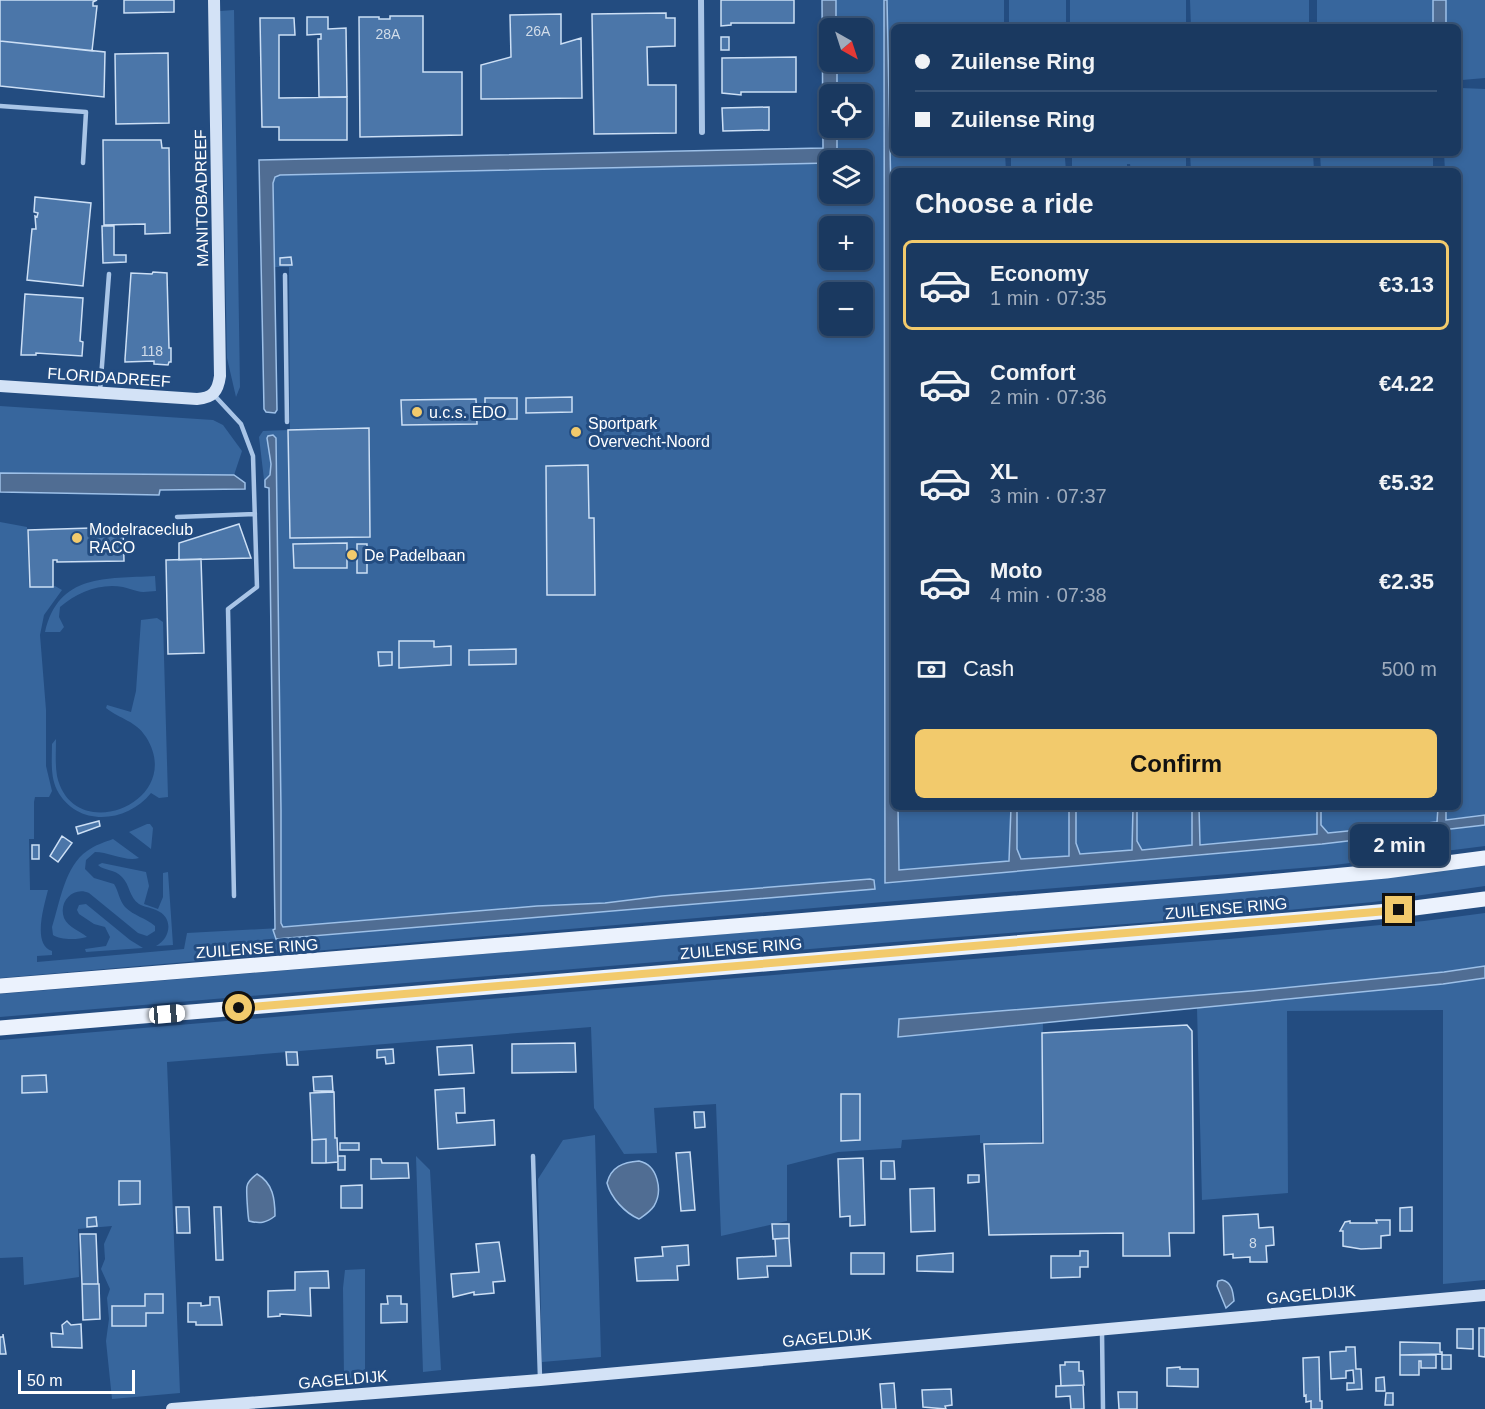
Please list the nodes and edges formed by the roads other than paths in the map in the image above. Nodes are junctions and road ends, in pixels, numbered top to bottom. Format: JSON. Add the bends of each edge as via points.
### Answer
{"nodes":[{"id":1,"x":214,"y":0,"type":"edge"},
{"id":2,"x":701,"y":0,"type":"edge"},
{"id":3,"x":0,"y":106,"type":"edge"},
{"id":4,"x":702,"y":132,"type":"dead end"},
{"id":5,"x":83,"y":163,"type":"dead end"},
{"id":6,"x":109,"y":274,"type":"dead end"},
{"id":7,"x":285,"y":275,"type":"dead end"},
{"id":8,"x":0,"y":386,"type":"edge"},
{"id":9,"x":100,"y":393,"type":"junction"},
{"id":10,"x":214,"y":394,"type":"junction"},
{"id":11,"x":287,"y":422,"type":"dead end"},
{"id":12,"x":255,"y":514,"type":"junction"},
{"id":13,"x":177,"y":517,"type":"dead end"},
{"id":14,"x":1485,"y":858,"type":"edge"},
{"id":15,"x":234,"y":896,"type":"dead end"},
{"id":16,"x":1485,"y":898,"type":"edge"},
{"id":17,"x":0,"y":986,"type":"edge"},
{"id":18,"x":0,"y":1028,"type":"edge"},
{"id":19,"x":533,"y":1156,"type":"dead end"},
{"id":20,"x":1485,"y":1295,"type":"edge"},
{"id":21,"x":1102,"y":1329,"type":"junction"},
{"id":22,"x":540,"y":1380,"type":"junction"},
{"id":23,"x":172,"y":1409,"type":"edge"},
{"id":24,"x":1103,"y":1409,"type":"edge"}],
"edges":[{"from":1,"to":10,"type":"street","name":"MANITOBADREEF","via":[[220,376]]},
{"from":2,"to":4,"type":"street"},
{"from":3,"to":5,"type":"lane","via":[[86,112]]},
{"from":6,"to":9,"type":"lane"},
{"from":7,"to":11,"type":"lane"},
{"from":8,"to":9,"type":"street","name":"FLORIDADREEF"},
{"from":9,"to":10,"type":"street","name":"FLORIDADREEF","via":[[197,399]]},
{"from":10,"to":12,"type":"lane","via":[[241,424],[248,439],[253,456]]},
{"from":12,"to":13,"type":"lane"},
{"from":12,"to":15,"type":"lane","via":[[257,587],[228,609]]},
{"from":14,"to":17,"type":"main road","name":"ZUILENSE RING","via":[[1224,886]]},
{"from":16,"to":18,"type":"main road","name":"ZUILENSE RING","via":[[1291,920]]},
{"from":19,"to":22,"type":"lane"},
{"from":20,"to":21,"type":"street","name":"GAGELDIJK"},
{"from":21,"to":22,"type":"street","name":"GAGELDIJK"},
{"from":21,"to":24,"type":"lane"},
{"from":22,"to":23,"type":"street","name":"GAGELDIJK"}]}
